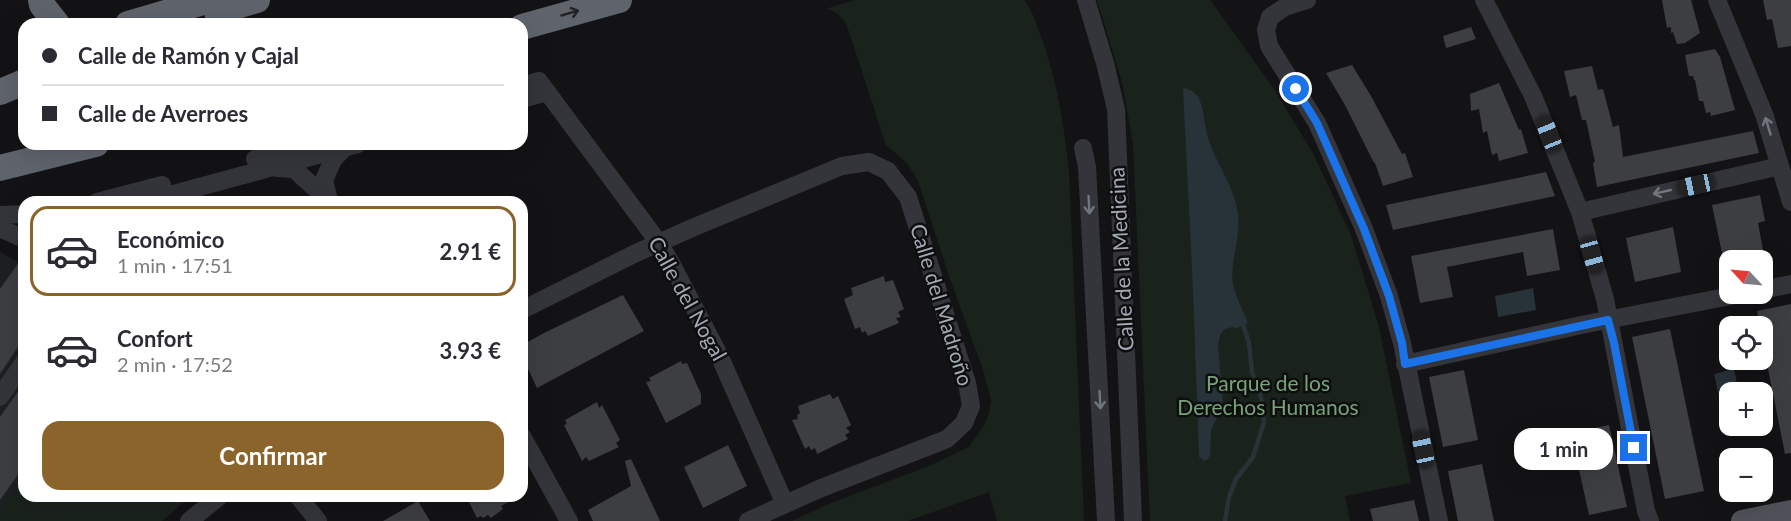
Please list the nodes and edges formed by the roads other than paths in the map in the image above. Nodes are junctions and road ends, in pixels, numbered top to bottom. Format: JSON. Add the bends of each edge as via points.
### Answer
{"nodes":[{"id":1,"x":41,"y":0,"type":"edge"},
{"id":2,"x":234,"y":0,"type":"edge"},
{"id":3,"x":258,"y":0,"type":"edge"},
{"id":4,"x":619,"y":0,"type":"edge"},
{"id":5,"x":1086,"y":0,"type":"edge"},
{"id":6,"x":1307,"y":0,"type":"edge"},
{"id":7,"x":1484,"y":0,"type":"edge"},
{"id":8,"x":1717,"y":0,"type":"edge"},
{"id":9,"x":52,"y":18,"type":"edge"},
{"id":10,"x":144,"y":18,"type":"edge"},
{"id":11,"x":196,"y":18,"type":"edge"},
{"id":12,"x":528,"y":25,"type":"edge"},
{"id":13,"x":18,"y":66,"type":"edge"},
{"id":14,"x":0,"y":74,"type":"edge"},
{"id":15,"x":18,"y":84,"type":"edge"},
{"id":16,"x":536,"y":86,"type":"edge"},
{"id":17,"x":0,"y":92,"type":"edge"},
{"id":18,"x":18,"y":145,"type":"edge"},
{"id":19,"x":1083,"y":148,"type":"dead end"},
{"id":20,"x":0,"y":150,"type":"edge"},
{"id":21,"x":72,"y":150,"type":"edge"},
{"id":22,"x":288,"y":150,"type":"edge"},
{"id":23,"x":337,"y":150,"type":"edge"},
{"id":24,"x":346,"y":150,"type":"edge"},
{"id":25,"x":1780,"y":166,"type":"junction"},
{"id":26,"x":0,"y":168,"type":"edge"},
{"id":27,"x":272,"y":168,"type":"junction"},
{"id":28,"x":119,"y":196,"type":"edge"},
{"id":29,"x":167,"y":196,"type":"edge"},
{"id":30,"x":323,"y":196,"type":"edge"},
{"id":31,"x":328,"y":196,"type":"edge"},
{"id":32,"x":1791,"y":202,"type":"edge"},
{"id":33,"x":1580,"y":212,"type":"junction"},
{"id":34,"x":18,"y":217,"type":"edge"},
{"id":35,"x":2,"y":224,"type":"edge"},
{"id":36,"x":18,"y":227,"type":"edge"},
{"id":37,"x":18,"y":235,"type":"edge"},
{"id":38,"x":659,"y":243,"type":"junction"},
{"id":39,"x":1791,"y":284,"type":"edge"},
{"id":40,"x":1773,"y":288,"type":"edge"},
{"id":41,"x":1719,"y":298,"type":"edge"},
{"id":42,"x":528,"y":307,"type":"edge"},
{"id":43,"x":1608,"y":320,"type":"junction"},
{"id":44,"x":1405,"y":364,"type":"junction"},
{"id":45,"x":18,"y":371,"type":"edge"},
{"id":46,"x":0,"y":397,"type":"edge"},
{"id":47,"x":528,"y":447,"type":"edge"},
{"id":48,"x":213,"y":502,"type":"edge"},
{"id":49,"x":303,"y":502,"type":"edge"},
{"id":50,"x":785,"y":504,"type":"junction"},
{"id":51,"x":1791,"y":511,"type":"edge"},
{"id":52,"x":189,"y":521,"type":"edge"},
{"id":53,"x":318,"y":521,"type":"edge"},
{"id":54,"x":569,"y":521,"type":"edge"},
{"id":55,"x":748,"y":521,"type":"edge"},
{"id":56,"x":1106,"y":521,"type":"edge"},
{"id":57,"x":1134,"y":521,"type":"edge"},
{"id":58,"x":1439,"y":521,"type":"edge"},
{"id":59,"x":1650,"y":521,"type":"edge"},
{"id":60,"x":1743,"y":521,"type":"edge"}],
"edges":[{"from":1,"to":9,"type":"highway"},
{"from":2,"to":10,"type":"highway","via":[[203,2]]},
{"from":3,"to":11,"type":"highway"},
{"from":12,"to":4,"type":"highway","one_way":true},
{"from":5,"to":57,"type":"street","name":"Calle de la Medicina","via":[[1116,109]]},
{"from":6,"to":44,"type":"street","via":[[1285,6],[1270,17],[1266,30],[1269,46],[1317,123],[1364,229],[1389,296]]},
{"from":7,"to":33,"type":"street","via":[[1533,96]]},
{"from":25,"to":8,"type":"street","one_way":true,"via":[[1764,114]]},
{"from":13,"to":14,"type":"highway"},
{"from":15,"to":17,"type":"highway"},
{"from":16,"to":38,"type":"street","name":"Calle del Nogal"},
{"from":18,"to":20,"type":"highway"},
{"from":19,"to":56,"type":"street","name":"Calle de la Medicina","one_way":true},
{"from":21,"to":26,"type":"highway"},
{"from":22,"to":28,"type":"street"},
{"from":23,"to":27,"type":"street"},
{"from":24,"to":31,"type":"street","via":[[333,160],[324,180]]},
{"from":25,"to":32,"type":"street"},
{"from":25,"to":33,"type":"street","one_way":true},
{"from":27,"to":29,"type":"street"},
{"from":27,"to":30,"type":"street","via":[[294,169]]},
{"from":33,"to":43,"type":"street"},
{"from":34,"to":35,"type":"street"},
{"from":35,"to":36,"type":"street"},
{"from":35,"to":37,"type":"street"},
{"from":38,"to":42,"type":"street"},
{"from":38,"to":50,"type":"street","name":"Calle del Nogal","via":[[719,355]]},
{"from":38,"to":50,"type":"street","name":"Calle del Madroño","via":[[842,166],[869,162],[888,171],[908,197],[971,406],[964,423],[947,439]]},
{"from":39,"to":40,"type":"street"},
{"from":41,"to":43,"type":"street"},
{"from":43,"to":44,"type":"street"},
{"from":43,"to":59,"type":"street"},
{"from":44,"to":58,"type":"street"},
{"from":45,"to":46,"type":"street"},
{"from":47,"to":54,"type":"street"},
{"from":48,"to":52,"type":"street"},
{"from":49,"to":53,"type":"street"},
{"from":50,"to":55,"type":"street","name":"Calle del Madroño"},
{"from":51,"to":60,"type":"main road"}]}
